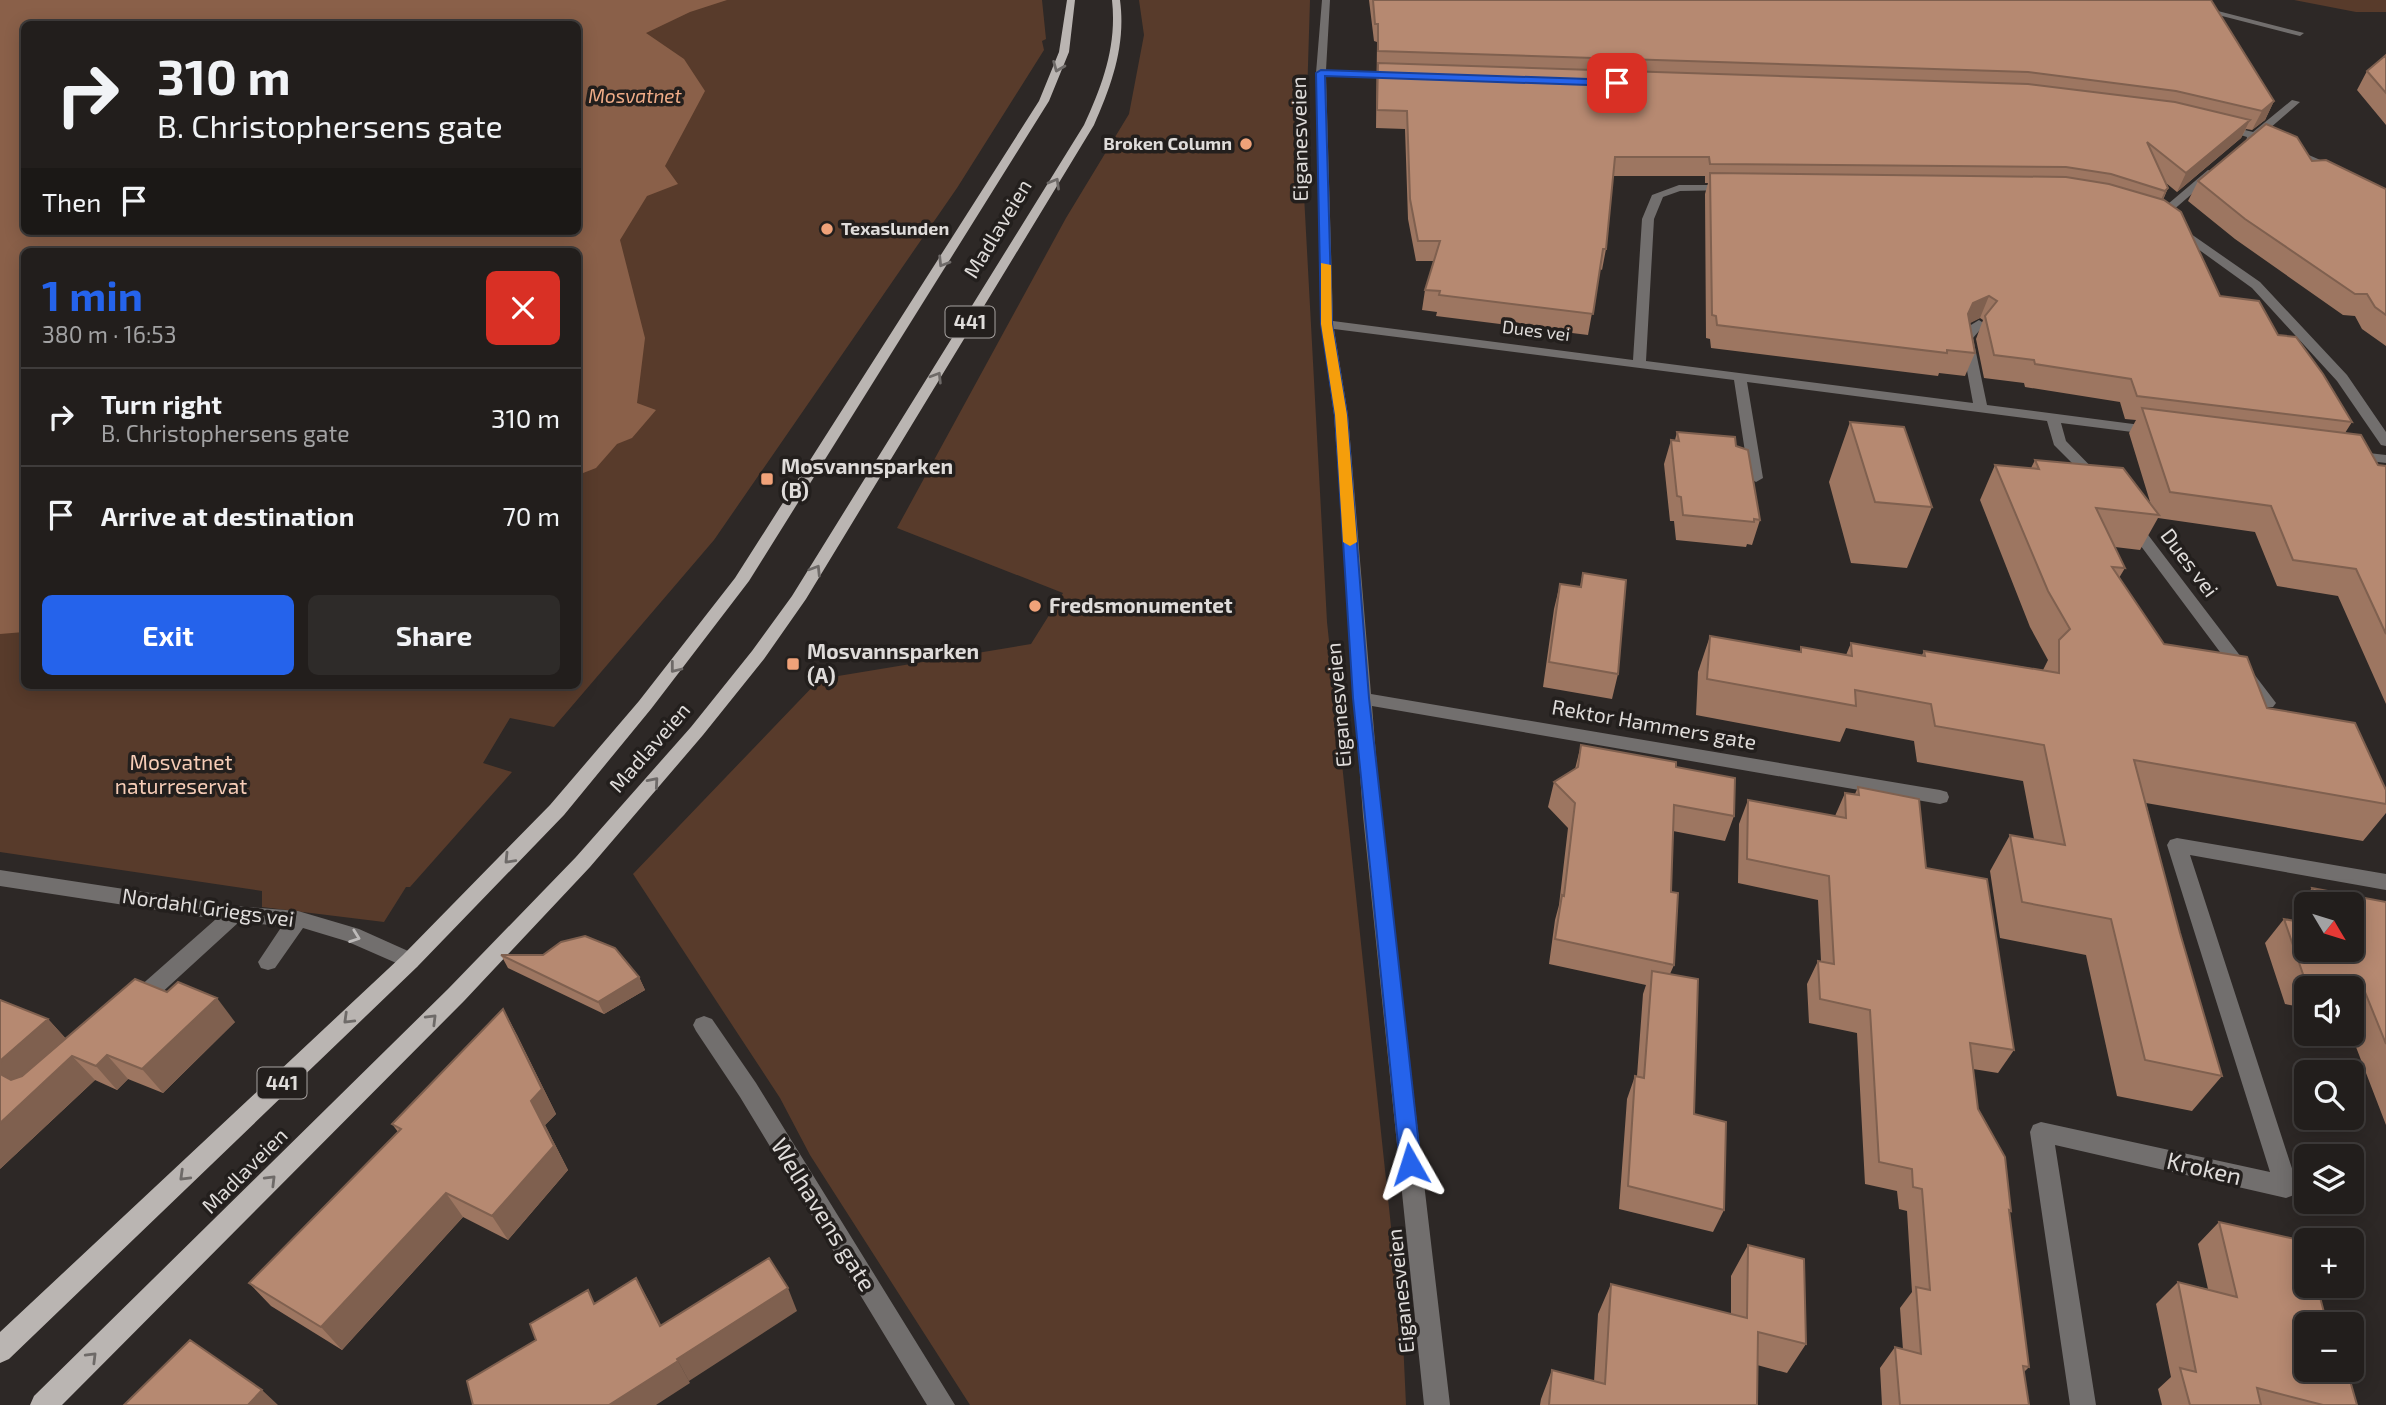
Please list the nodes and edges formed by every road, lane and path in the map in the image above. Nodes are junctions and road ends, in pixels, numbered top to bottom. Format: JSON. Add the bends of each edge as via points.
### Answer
{"nodes":[{"id":1,"x":1071,"y":0,"type":"edge"},
{"id":2,"x":1116,"y":0,"type":"edge"},
{"id":3,"x":1326,"y":0,"type":"edge"},
{"id":4,"x":2164,"y":0,"type":"edge"},
{"id":5,"x":2300,"y":33,"type":"dead end"},
{"id":6,"x":1321,"y":73,"type":"junction"},
{"id":7,"x":1417,"y":76,"type":"edge"},
{"id":8,"x":2295,"y":102,"type":"dead end"},
{"id":9,"x":2202,"y":123,"type":"edge"},
{"id":10,"x":2255,"y":136,"type":"junction"},
{"id":11,"x":2244,"y":145,"type":"edge"},
{"id":12,"x":2223,"y":163,"type":"edge"},
{"id":13,"x":2342,"y":173,"type":"edge"},
{"id":14,"x":1745,"y":188,"type":"edge"},
{"id":15,"x":1327,"y":324,"type":"junction"},
{"id":16,"x":1979,"y":324,"type":"edge"},
{"id":17,"x":1639,"y":363,"type":"junction"},
{"id":18,"x":1740,"y":377,"type":"junction"},
{"id":19,"x":1981,"y":408,"type":"junction"},
{"id":20,"x":2053,"y":418,"type":"junction"},
{"id":21,"x":2164,"y":432,"type":"edge"},
{"id":22,"x":2386,"y":442,"type":"edge"},
{"id":23,"x":2330,"y":452,"type":"edge"},
{"id":24,"x":2386,"y":459,"type":"edge"},
{"id":25,"x":1756,"y":478,"type":"edge"},
{"id":26,"x":1361,"y":698,"type":"junction"},
{"id":27,"x":2267,"y":704,"type":"edge"},
{"id":28,"x":1940,"y":797,"type":"dead end"},
{"id":29,"x":0,"y":878,"type":"edge"},
{"id":30,"x":2386,"y":882,"type":"edge"},
{"id":31,"x":235,"y":915,"type":"junction"},
{"id":32,"x":298,"y":919,"type":"junction"},
{"id":33,"x":410,"y":961,"type":"junction"},
{"id":34,"x":268,"y":962,"type":"dead end"},
{"id":35,"x":126,"y":1012,"type":"edge"},
{"id":36,"x":704,"y":1025,"type":"dead end"},
{"id":37,"x":0,"y":1350,"type":"edge"},
{"id":38,"x":43,"y":1405,"type":"edge"},
{"id":39,"x":942,"y":1405,"type":"edge"},
{"id":40,"x":1437,"y":1405,"type":"edge"},
{"id":41,"x":2083,"y":1405,"type":"edge"}],
"edges":[{"from":1,"to":33,"type":"main road","name":"Madlaveien","number":"441","one_way":true,"via":[[1064,52],[1044,101],[741,581],[557,810]]},
{"from":38,"to":2,"type":"main road","name":"Madlaveien","number":"441","one_way":true,"via":[[456,995],[583,862],[758,655],[882,466],[1089,125],[1116,51]]},
{"from":3,"to":6,"type":"street","name":"Eiganesveien"},
{"from":4,"to":5,"type":"street"},
{"from":6,"to":7,"type":"street"},
{"from":6,"to":15,"type":"street","name":"Eiganesveien"},
{"from":8,"to":10,"type":"street"},
{"from":9,"to":10,"type":"street"},
{"from":10,"to":11,"type":"street"},
{"from":10,"to":13,"type":"street"},
{"from":12,"to":22,"type":"street","via":[[2154,215],[2256,285],[2342,378]]},
{"from":14,"to":17,"type":"street","via":[[1679,188],[1658,195],[1648,219]]},
{"from":15,"to":17,"type":"street","name":"Dues vei"},
{"from":15,"to":26,"type":"street","name":"Eiganesveien","via":[[1341,415]]},
{"from":16,"to":19,"type":"street","via":[[1968,338]]},
{"from":17,"to":18,"type":"street","name":"Dues vei"},
{"from":18,"to":19,"type":"street","name":"Dues vei"},
{"from":18,"to":25,"type":"street"},
{"from":19,"to":20,"type":"street","name":"Dues vei"},
{"from":20,"to":21,"type":"street","name":"Dues vei"},
{"from":20,"to":27,"type":"street","name":"Dues vei","via":[[2059,442],[2113,499]]},
{"from":23,"to":24,"type":"street"},
{"from":26,"to":28,"type":"street","name":"Rektor Hammers gate"},
{"from":26,"to":40,"type":"street","name":"Eiganesveien"},
{"from":29,"to":31,"type":"street","name":"Nordahl Griegs vei"},
{"from":30,"to":41,"type":"street","name":"Kroken","via":[[2177,845],[2286,1187],[2041,1132]]},
{"from":31,"to":32,"type":"street","name":"Nordahl Griegs vei"},
{"from":31,"to":35,"type":"street"},
{"from":32,"to":33,"type":"street","name":"Nordahl Griegs vei","one_way":true,"via":[[352,935]]},
{"from":32,"to":34,"type":"street"},
{"from":33,"to":37,"type":"main road","name":"Madlaveien","number":"441","one_way":true},
{"from":36,"to":39,"type":"street","name":"Welhavens gate"}]}
